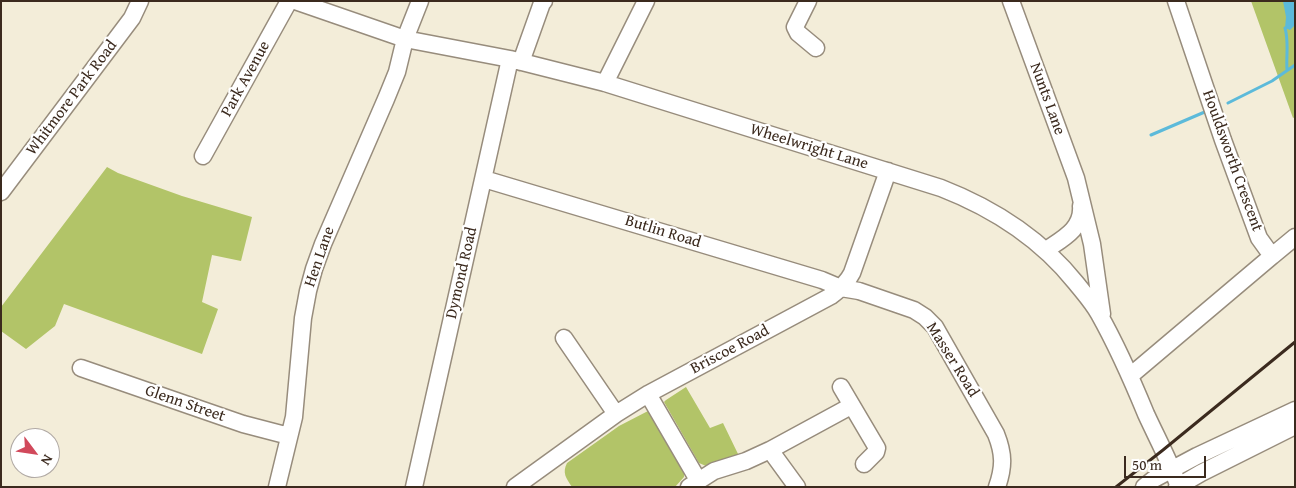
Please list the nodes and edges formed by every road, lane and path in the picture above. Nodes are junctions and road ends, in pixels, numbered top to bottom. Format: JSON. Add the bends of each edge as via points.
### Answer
{"nodes":[{"id":1,"x":140,"y":1,"type":"edge"},
{"id":2,"x":289,"y":1,"type":"edge"},
{"id":3,"x":295,"y":1,"type":"edge"},
{"id":4,"x":420,"y":1,"type":"edge"},
{"id":5,"x":646,"y":1,"type":"edge"},
{"id":6,"x":808,"y":1,"type":"edge"},
{"id":7,"x":1012,"y":1,"type":"edge"},
{"id":8,"x":1176,"y":1,"type":"edge"},
{"id":9,"x":541,"y":2,"type":"edge"},
{"id":10,"x":405,"y":39,"type":"junction"},
{"id":11,"x":816,"y":48,"type":"dead end"},
{"id":12,"x":516,"y":60,"type":"junction"},
{"id":13,"x":605,"y":83,"type":"junction"},
{"id":14,"x":203,"y":156,"type":"dead end"},
{"id":15,"x":888,"y":171,"type":"junction"},
{"id":16,"x":484,"y":179,"type":"junction"},
{"id":17,"x":1,"y":192,"type":"edge"},
{"id":18,"x":1081,"y":198,"type":"junction"},
{"id":19,"x":1295,"y":238,"type":"edge"},
{"id":20,"x":1046,"y":250,"type":"junction"},
{"id":21,"x":1272,"y":256,"type":"junction"},
{"id":22,"x":841,"y":288,"type":"junction"},
{"id":23,"x":1103,"y":321,"type":"junction"},
{"id":24,"x":564,"y":338,"type":"dead end"},
{"id":25,"x":81,"y":368,"type":"dead end"},
{"id":26,"x":1130,"y":376,"type":"junction"},
{"id":27,"x":841,"y":387,"type":"dead end"},
{"id":28,"x":648,"y":394,"type":"junction"},
{"id":29,"x":851,"y":406,"type":"junction"},
{"id":30,"x":1295,"y":410,"type":"edge"},
{"id":31,"x":616,"y":414,"type":"junction"},
{"id":32,"x":1295,"y":426,"type":"edge"},
{"id":33,"x":290,"y":436,"type":"junction"},
{"id":34,"x":770,"y":450,"type":"junction"},
{"id":35,"x":864,"y":464,"type":"dead end"},
{"id":36,"x":1172,"y":469,"type":"junction"},
{"id":37,"x":694,"y":484,"type":"edge"},
{"id":38,"x":1178,"y":486,"type":"edge"},
{"id":39,"x":277,"y":487,"type":"edge"},
{"id":40,"x":414,"y":487,"type":"edge"},
{"id":41,"x":516,"y":487,"type":"edge"},
{"id":42,"x":797,"y":487,"type":"edge"},
{"id":43,"x":997,"y":487,"type":"edge"},
{"id":44,"x":1144,"y":487,"type":"edge"}],
"edges":[{"from":1,"to":17,"type":"street","name":"Whitmore Park Road","via":[[132,18]]},
{"from":2,"to":14,"type":"street","name":"Park Avenue"},
{"from":3,"to":10,"type":"street","name":"Wheelwright Lane"},
{"from":4,"to":10,"type":"street","name":"Hen Lane"},
{"from":5,"to":13,"type":"street"},
{"from":6,"to":11,"type":"street","via":[[795,27]]},
{"from":7,"to":18,"type":"street","name":"Nunts Lane"},
{"from":8,"to":21,"type":"street","name":"Houldsworth Crescent","via":[[1259,238]]},
{"from":9,"to":12,"type":"street","name":"Dymond Road"},
{"from":10,"to":12,"type":"street","name":"Wheelwright Lane"},
{"from":10,"to":33,"type":"street","name":"Hen Lane","via":[[397,72],[314,269],[303,318]]},
{"from":12,"to":13,"type":"street","name":"Wheelwright Lane"},
{"from":12,"to":16,"type":"street","name":"Dymond Road"},
{"from":13,"to":15,"type":"street","name":"Wheelwright Lane"},
{"from":15,"to":20,"type":"street","name":"Wheelwright Lane","via":[[964,197],[999,216]]},
{"from":15,"to":22,"type":"street","name":"Briscoe Road","via":[[852,273]]},
{"from":16,"to":22,"type":"street","name":"Butlin Road"},
{"from":16,"to":40,"type":"street","name":"Dymond Road"},
{"from":18,"to":20,"type":"street","name":"Nunts Lane","via":[[1081,216],[1077,226]]},
{"from":18,"to":23,"type":"street","name":"Nunts Lane","via":[[1092,244]]},
{"from":19,"to":21,"type":"street"},
{"from":20,"to":23,"type":"street","name":"Wheelwright Lane","via":[[1088,298]]},
{"from":21,"to":26,"type":"street"},
{"from":22,"to":28,"type":"street","name":"Briscoe Road"},
{"from":22,"to":43,"type":"street","name":"Masser Road","via":[[914,310],[934,327],[1001,446],[1001,474]]},
{"from":23,"to":26,"type":"street","name":"Wheelwright Lane"},
{"from":24,"to":31,"type":"street"},
{"from":25,"to":33,"type":"street","name":"Glenn Street","via":[[243,424]]},
{"from":26,"to":36,"type":"street","name":"Wheelwright Lane"},
{"from":27,"to":29,"type":"street"},
{"from":28,"to":31,"type":"street","name":"Briscoe Road"},
{"from":28,"to":37,"type":"street"},
{"from":29,"to":34,"type":"street"},
{"from":29,"to":35,"type":"street","via":[[877,448]]},
{"from":30,"to":36,"type":"street"},
{"from":31,"to":41,"type":"street","name":"Briscoe Road"},
{"from":32,"to":38,"type":"street"},
{"from":33,"to":39,"type":"street","name":"Hen Lane"},
{"from":34,"to":37,"type":"street","via":[[714,471]]},
{"from":34,"to":42,"type":"street"},
{"from":36,"to":38,"type":"street","name":"Wheelwright Lane"},
{"from":36,"to":44,"type":"street"}]}
